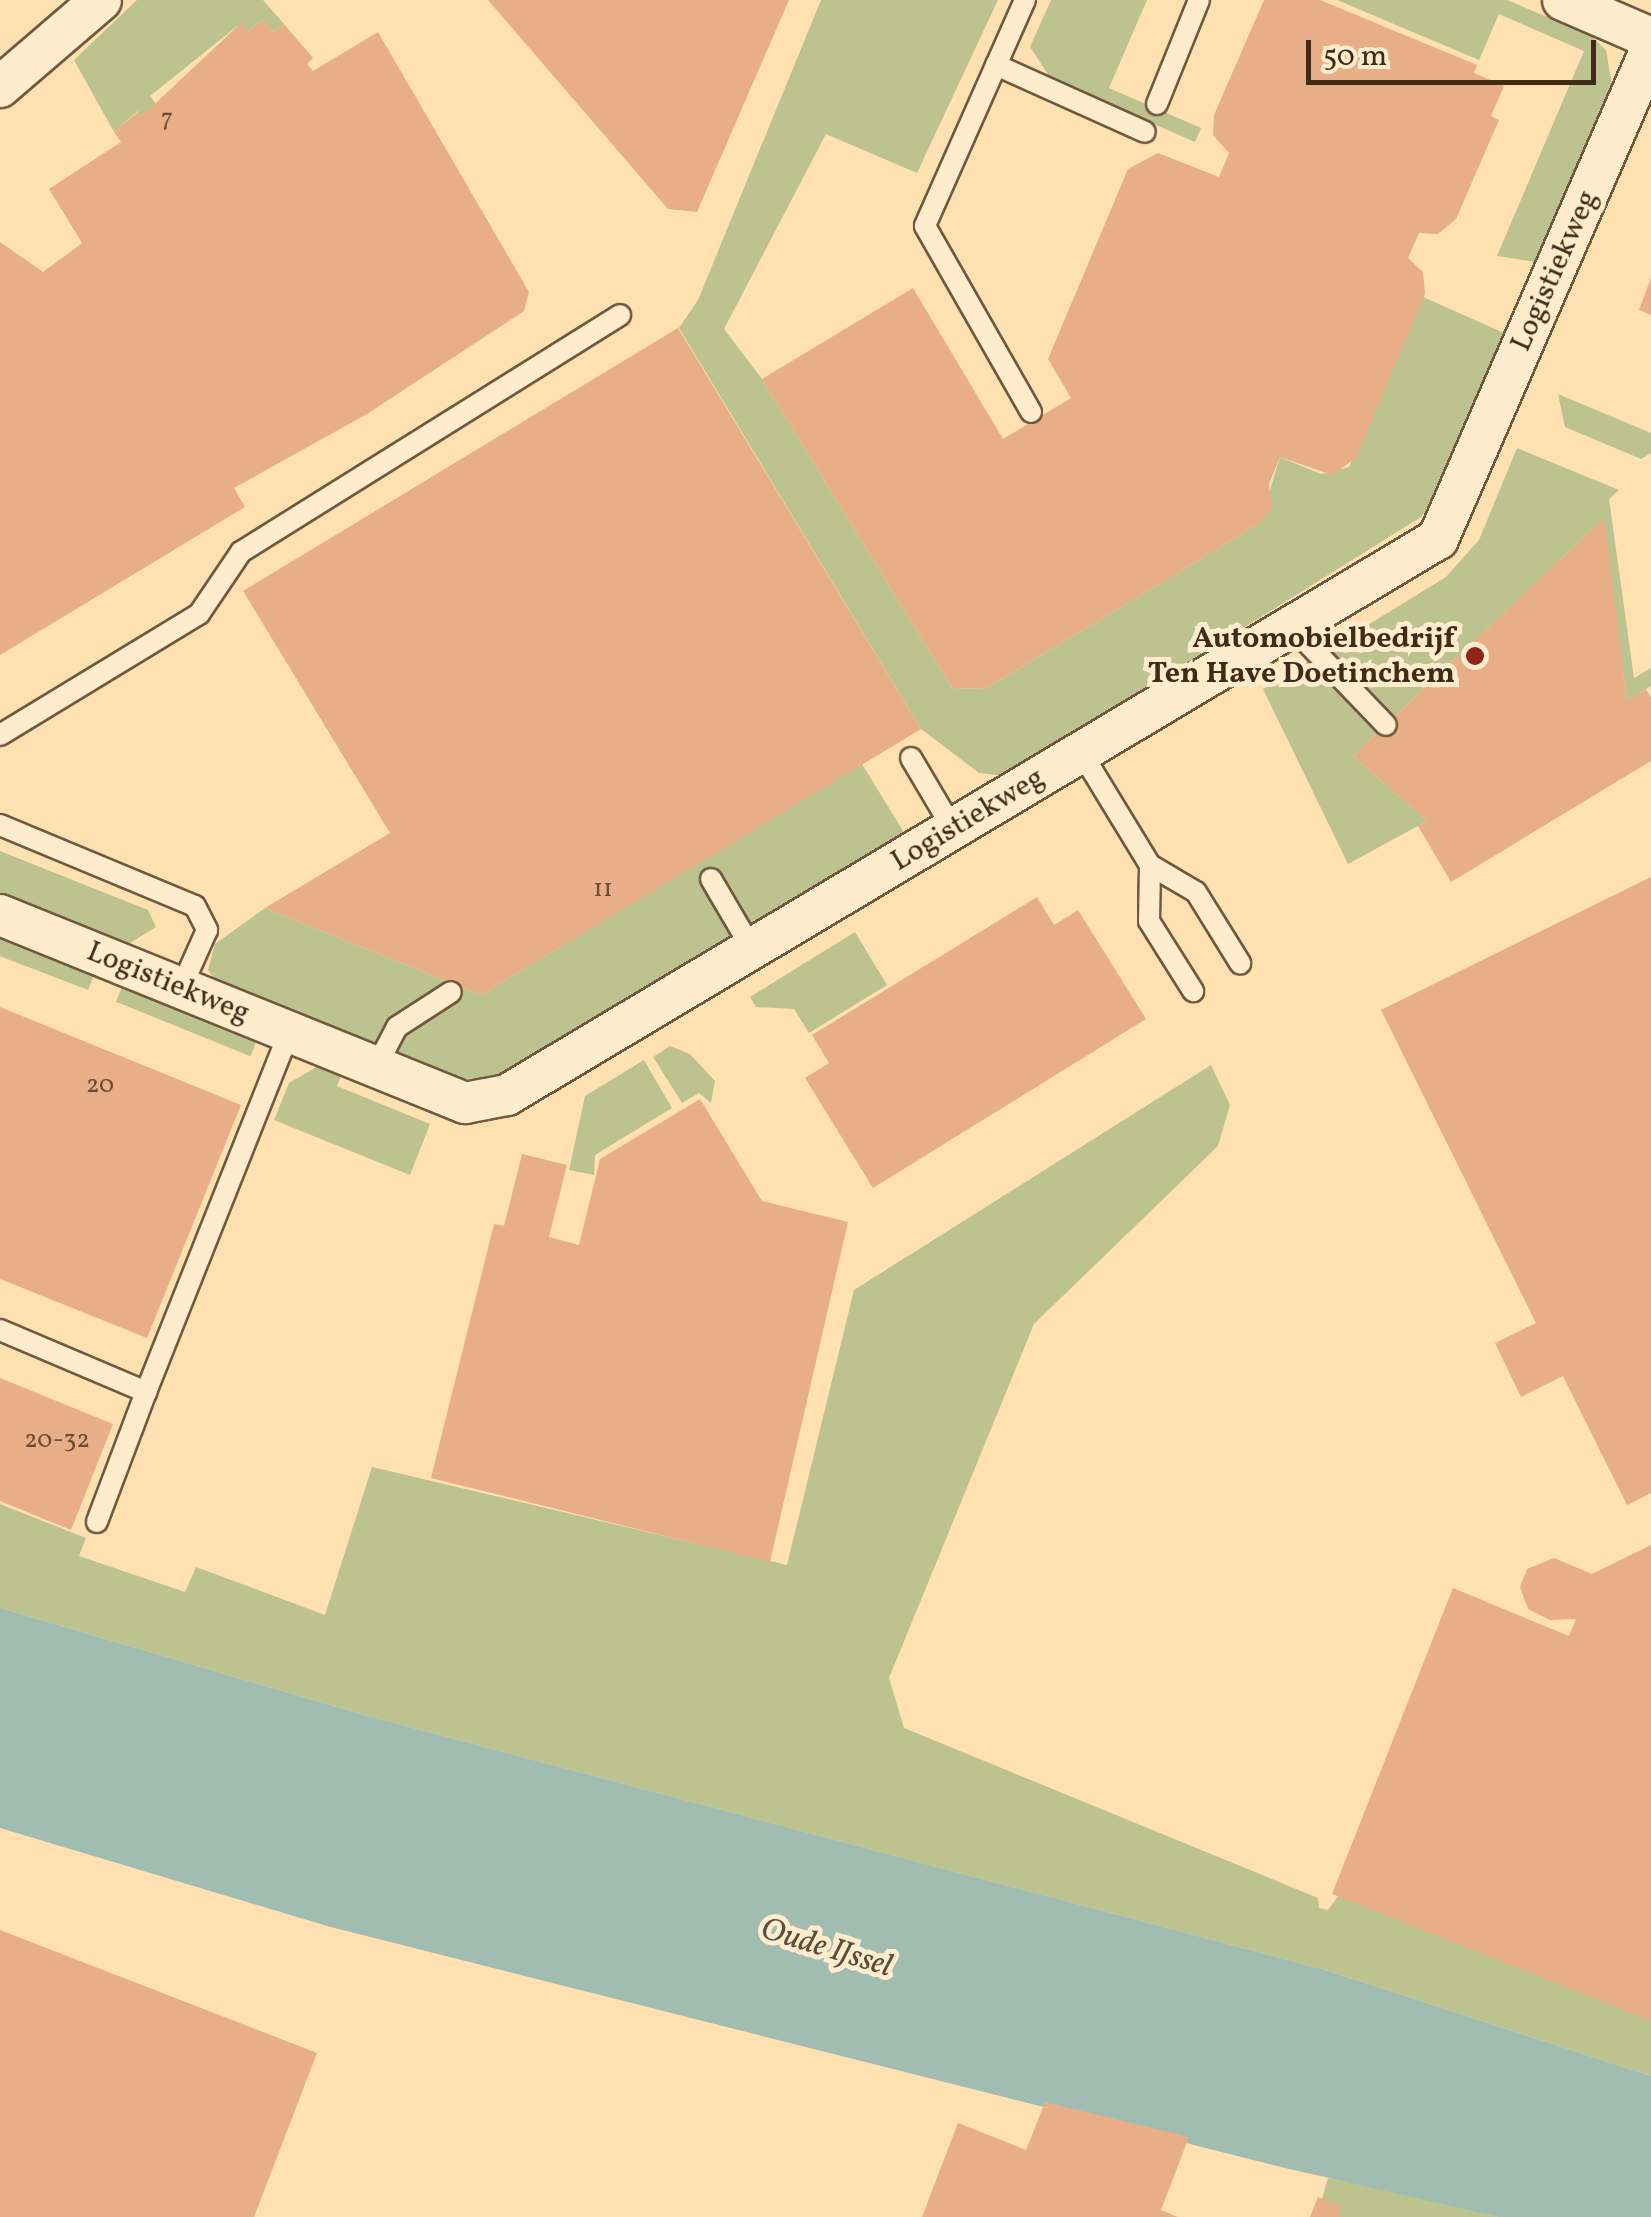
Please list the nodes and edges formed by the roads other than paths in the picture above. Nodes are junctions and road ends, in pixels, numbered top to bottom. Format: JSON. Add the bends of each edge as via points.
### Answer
{"nodes":[{"id":1,"x":101,"y":0,"type":"edge"},
{"id":2,"x":1025,"y":0,"type":"edge"},
{"id":3,"x":1199,"y":0,"type":"edge"},
{"id":4,"x":1563,"y":0,"type":"edge"},
{"id":5,"x":1651,"y":38,"type":"edge"},
{"id":6,"x":1651,"y":49,"type":"edge"},
{"id":7,"x":996,"y":65,"type":"junction"},
{"id":8,"x":0,"y":87,"type":"edge"},
{"id":9,"x":1157,"y":104,"type":"dead end"},
{"id":10,"x":1145,"y":132,"type":"dead end"},
{"id":11,"x":620,"y":316,"type":"dead end"},
{"id":12,"x":1030,"y":412,"type":"dead end"},
{"id":13,"x":1292,"y":626,"type":"junction"},
{"id":14,"x":1386,"y":725,"type":"dead end"},
{"id":15,"x":0,"y":735,"type":"edge"},
{"id":16,"x":1081,"y":752,"type":"junction"},
{"id":17,"x":911,"y":758,"type":"dead end"},
{"id":18,"x":0,"y":825,"type":"edge"},
{"id":19,"x":953,"y":829,"type":"junction"},
{"id":20,"x":1150,"y":865,"type":"junction"},
{"id":21,"x":711,"y":879,"type":"dead end"},
{"id":22,"x":0,"y":915,"type":"edge"},
{"id":23,"x":752,"y":949,"type":"junction"},
{"id":24,"x":1240,"y":963,"type":"dead end"},
{"id":25,"x":181,"y":988,"type":"junction"},
{"id":26,"x":1193,"y":991,"type":"dead end"},
{"id":27,"x":451,"y":992,"type":"dead end"},
{"id":28,"x":289,"y":1032,"type":"junction"},
{"id":29,"x":376,"y":1067,"type":"junction"},
{"id":30,"x":0,"y":1330,"type":"edge"},
{"id":31,"x":146,"y":1392,"type":"junction"},
{"id":32,"x":97,"y":1522,"type":"dead end"}],
"edges":[{"from":1,"to":8,"type":"street"},
{"from":2,"to":7,"type":"lane"},
{"from":3,"to":9,"type":"lane"},
{"from":4,"to":5,"type":"street"},
{"from":6,"to":13,"type":"street","name":"Logistiekweg","via":[[1438,539]]},
{"from":7,"to":10,"type":"lane"},
{"from":7,"to":12,"type":"lane","via":[[924,226]]},
{"from":11,"to":15,"type":"lane","via":[[241,552],[199,614]]},
{"from":13,"to":14,"type":"lane"},
{"from":13,"to":16,"type":"street","name":"Logistiekweg"},
{"from":16,"to":19,"type":"street","name":"Logistiekweg"},
{"from":16,"to":20,"type":"lane"},
{"from":17,"to":19,"type":"lane"},
{"from":18,"to":25,"type":"lane","via":[[194,906],[206,930]]},
{"from":19,"to":23,"type":"street","name":"Logistiekweg"},
{"from":20,"to":24,"type":"lane","via":[[1196,892]]},
{"from":20,"to":26,"type":"lane","via":[[1148,921]]},
{"from":21,"to":23,"type":"lane"},
{"from":22,"to":25,"type":"street","name":"Logistiekweg"},
{"from":23,"to":29,"type":"street","name":"Logistiekweg","via":[[507,1096],[465,1103]]},
{"from":25,"to":28,"type":"street","name":"Logistiekweg"},
{"from":27,"to":29,"type":"lane","via":[[398,1027]]},
{"from":28,"to":29,"type":"street","name":"Logistiekweg"},
{"from":28,"to":31,"type":"lane"},
{"from":30,"to":31,"type":"lane"},
{"from":31,"to":32,"type":"lane"}]}
